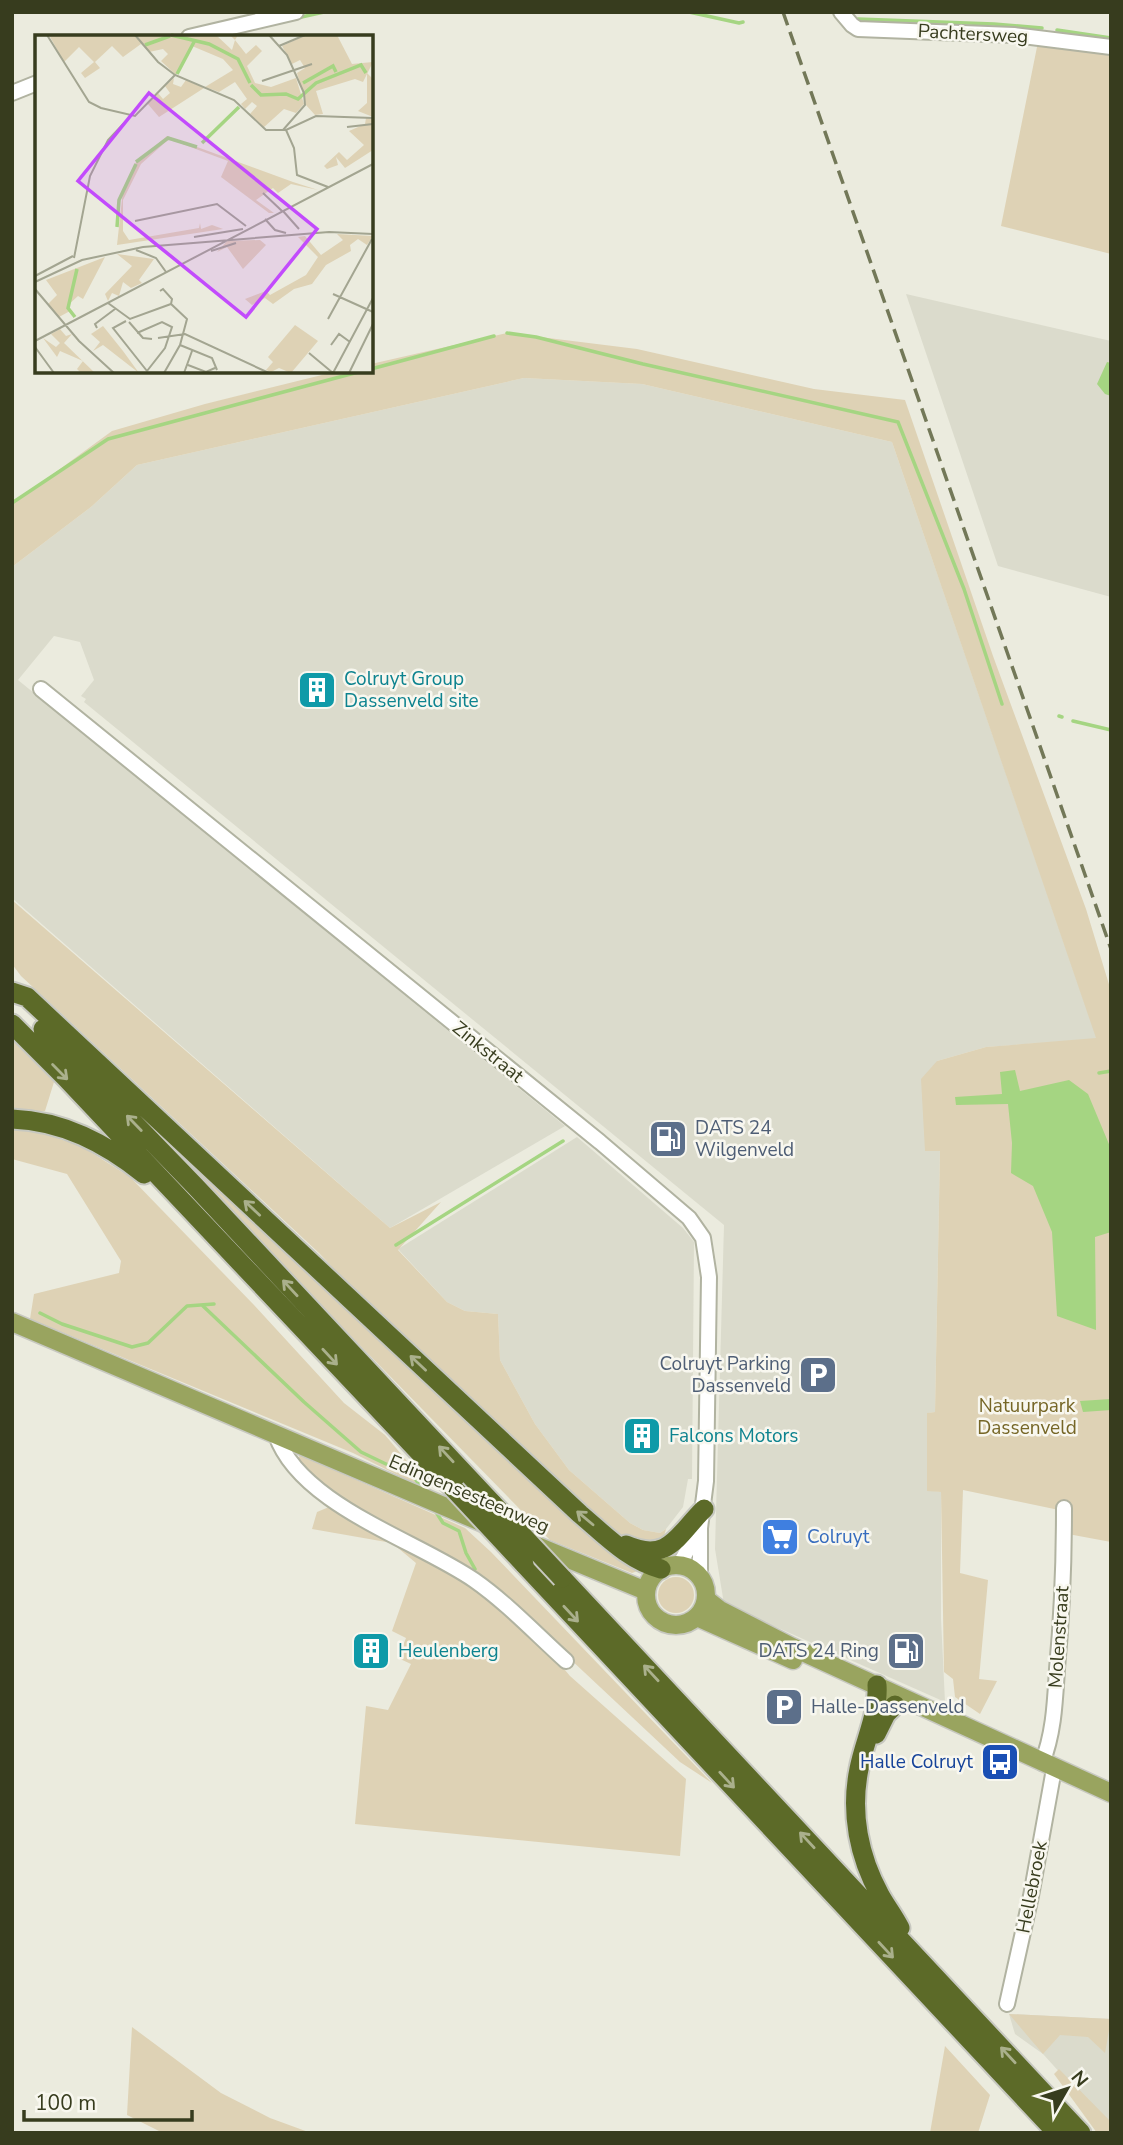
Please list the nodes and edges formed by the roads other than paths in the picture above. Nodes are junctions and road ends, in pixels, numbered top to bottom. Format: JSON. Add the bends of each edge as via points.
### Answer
{"nodes":[{"id":1,"x":296,"y":12,"type":"edge"},
{"id":2,"x":841,"y":12,"type":"edge"},
{"id":3,"x":198,"y":35,"type":"edge"},
{"id":4,"x":1111,"y":47,"type":"edge"},
{"id":5,"x":35,"y":84,"type":"edge"},
{"id":6,"x":12,"y":93,"type":"edge"},
{"id":7,"x":41,"y":689,"type":"dead end"},
{"id":8,"x":12,"y":992,"type":"edge"},
{"id":9,"x":12,"y":998,"type":"edge"},
{"id":10,"x":12,"y":1024,"type":"edge"},
{"id":11,"x":12,"y":1119,"type":"edge"},
{"id":12,"x":182,"y":1200,"type":"junction"},
{"id":13,"x":12,"y":1322,"type":"edge"},
{"id":14,"x":276,"y":1435,"type":"junction"},
{"id":15,"x":704,"y":1508,"type":"junction"},
{"id":16,"x":1065,"y":1508,"type":"dead end"},
{"id":17,"x":700,"y":1528,"type":"junction"},
{"id":18,"x":607,"y":1537,"type":"junction"},
{"id":19,"x":670,"y":1567,"type":"junction"},
{"id":20,"x":700,"y":1577,"type":"junction"},
{"id":21,"x":646,"y":1591,"type":"junction"},
{"id":22,"x":706,"y":1599,"type":"junction"},
{"id":23,"x":697,"y":1617,"type":"junction"},
{"id":24,"x":566,"y":1661,"type":"dead end"},
{"id":25,"x":883,"y":1696,"type":"junction"},
{"id":26,"x":1048,"y":1766,"type":"junction"},
{"id":27,"x":1111,"y":1793,"type":"edge"},
{"id":28,"x":847,"y":1895,"type":"junction"},
{"id":29,"x":917,"y":1959,"type":"junction"},
{"id":30,"x":1007,"y":2004,"type":"dead end"},
{"id":31,"x":1057,"y":2133,"type":"edge"},
{"id":32,"x":1081,"y":2133,"type":"edge"}],
"edges":[{"from":1,"to":3,"type":"street"},
{"from":2,"to":4,"type":"street","name":"Pachtersweg","via":[[858,29],[1014,35]]},
{"from":5,"to":6,"type":"street"},
{"from":7,"to":15,"type":"street","name":"Zinkstraat","via":[[689,1218],[703,1238],[709,1277]]},
{"from":18,"to":8,"type":"highway","one_way":true,"via":[[27,997]]},
{"from":28,"to":9,"type":"highway","one_way":true,"bridge":true,"via":[[562,1578]]},
{"from":10,"to":12,"type":"highway","one_way":true},
{"from":11,"to":12,"type":"highway","via":[[62,1126],[96,1140]]},
{"from":12,"to":28,"type":"highway","one_way":true,"bridge":true,"via":[[524,1564]]},
{"from":13,"to":14,"type":"main road","name":"Edingensesteenweg"},
{"from":14,"to":21,"type":"main road","name":"Edingensesteenweg"},
{"from":14,"to":24,"type":"street","via":[[294,1468],[339,1505],[471,1578]]},
{"from":15,"to":17,"type":"street","name":"Zinkstraat"},
{"from":15,"to":18,"type":"highway","via":[[673,1544],[650,1552]]},
{"from":16,"to":26,"type":"street","name":"Molenstraat","via":[[1064,1583]]},
{"from":17,"to":19,"type":"street","name":"Zinkstraat"},
{"from":17,"to":20,"type":"street","name":"Zinkstraat"},
{"from":18,"to":19,"type":"highway","via":[[644,1564]]},
{"from":19,"to":20,"type":"main road","via":[[688,1567]]},
{"from":19,"to":21,"type":"main road","via":[[654,1575]]},
{"from":20,"to":22,"type":"main road"},
{"from":21,"to":23,"type":"main road","via":[[649,1609],[662,1622],[680,1625]]},
{"from":22,"to":23,"type":"main road"},
{"from":22,"to":25,"type":"main road"},
{"from":23,"to":25,"type":"main road"},
{"from":25,"to":26,"type":"main road"},
{"from":25,"to":26,"type":"main road"},
{"from":25,"to":29,"type":"highway","via":[[886,1714],[859,1769],[857,1830],[871,1877]]},
{"from":26,"to":27,"type":"main road"},
{"from":26,"to":30,"type":"street","name":"Hellebroek","via":[[1031,1896]]},
{"from":28,"to":29,"type":"highway"},
{"from":28,"to":31,"type":"highway","one_way":true},
{"from":32,"to":29,"type":"highway","one_way":true}]}
